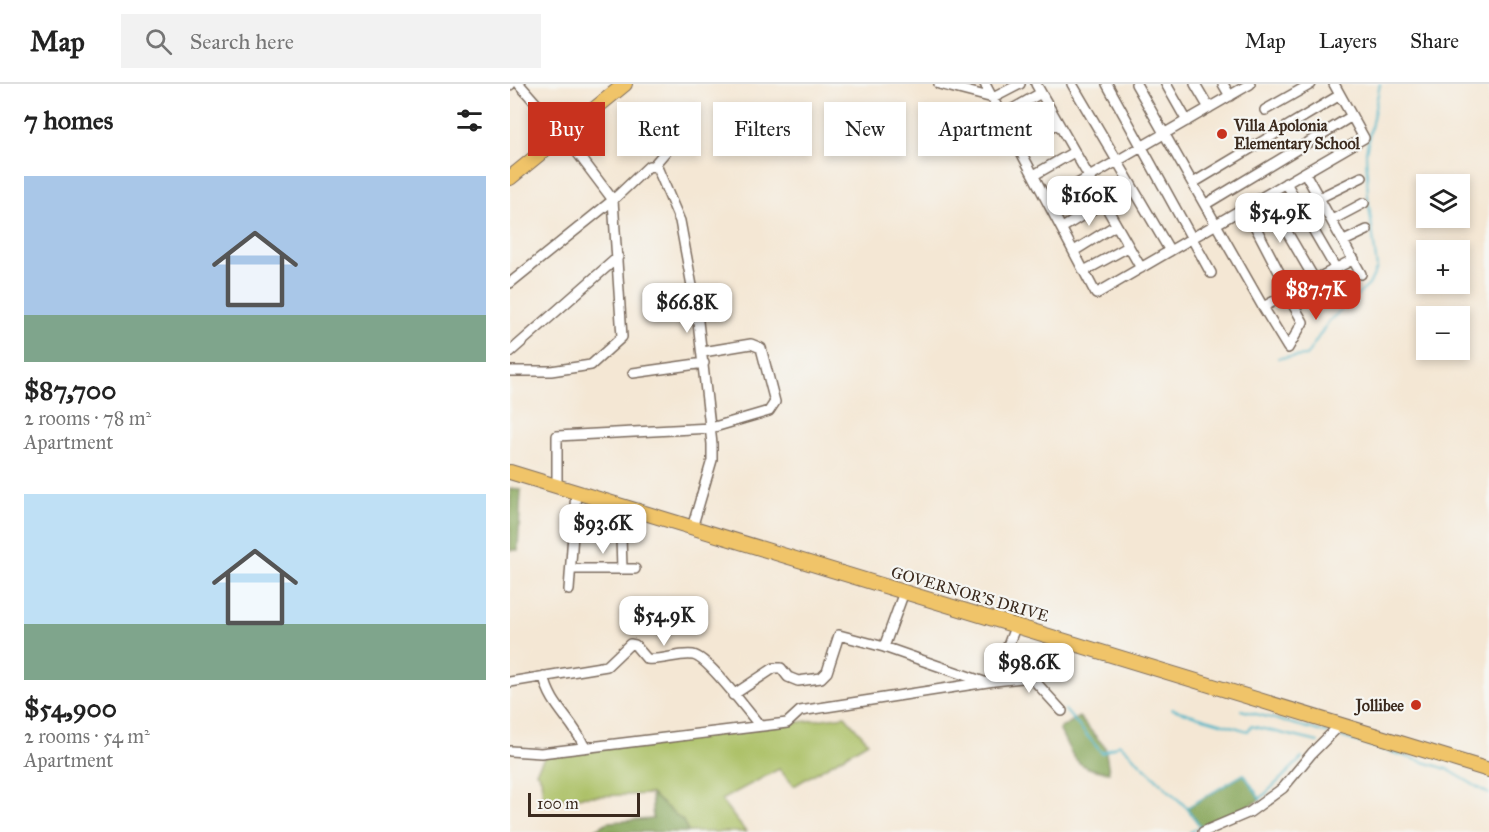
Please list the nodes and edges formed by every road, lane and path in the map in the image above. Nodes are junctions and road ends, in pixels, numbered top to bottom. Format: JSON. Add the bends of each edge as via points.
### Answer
{"nodes":[{"id":1,"x":519,"y":84,"type":"edge"},
{"id":2,"x":626,"y":84,"type":"edge"},
{"id":3,"x":939,"y":84,"type":"edge"},
{"id":4,"x":985,"y":84,"type":"edge"},
{"id":5,"x":1020,"y":84,"type":"edge"},
{"id":6,"x":1036,"y":84,"type":"edge"},
{"id":7,"x":1072,"y":84,"type":"edge"},
{"id":8,"x":1107,"y":84,"type":"edge"},
{"id":9,"x":1136,"y":84,"type":"edge"},
{"id":10,"x":1166,"y":84,"type":"edge"},
{"id":11,"x":1195,"y":84,"type":"edge"},
{"id":12,"x":1223,"y":84,"type":"edge"},
{"id":13,"x":1250,"y":84,"type":"edge"},
{"id":14,"x":1311,"y":84,"type":"edge"},
{"id":15,"x":1334,"y":84,"type":"edge"},
{"id":16,"x":1041,"y":93,"type":"junction"},
{"id":17,"x":1340,"y":94,"type":"junction"},
{"id":18,"x":1230,"y":96,"type":"junction"},
{"id":19,"x":993,"y":98,"type":"junction"},
{"id":20,"x":535,"y":102,"type":"edge"},
{"id":21,"x":604,"y":102,"type":"edge"},
{"id":22,"x":995,"y":102,"type":"edge"},
{"id":23,"x":1026,"y":102,"type":"edge"},
{"id":24,"x":1209,"y":108,"type":"junction"},
{"id":25,"x":1265,"y":110,"type":"dead end"},
{"id":26,"x":1352,"y":116,"type":"junction"},
{"id":27,"x":1187,"y":121,"type":"junction"},
{"id":28,"x":1058,"y":123,"type":"junction"},
{"id":29,"x":1054,"y":125,"type":"edge"},
{"id":30,"x":1165,"y":134,"type":"junction"},
{"id":31,"x":1141,"y":147,"type":"junction"},
{"id":32,"x":1074,"y":152,"type":"junction"},
{"id":33,"x":538,"y":156,"type":"edge"},
{"id":34,"x":580,"y":156,"type":"edge"},
{"id":35,"x":662,"y":156,"type":"edge"},
{"id":36,"x":1024,"y":156,"type":"edge"},
{"id":37,"x":1118,"y":162,"type":"junction"},
{"id":38,"x":654,"y":165,"type":"junction"},
{"id":39,"x":1305,"y":173,"type":"junction"},
{"id":40,"x":1034,"y":175,"type":"junction"},
{"id":41,"x":1362,"y":177,"type":"dead end"},
{"id":42,"x":510,"y":178,"type":"edge"},
{"id":43,"x":1088,"y":178,"type":"junction"},
{"id":44,"x":1193,"y":183,"type":"junction"},
{"id":45,"x":1286,"y":183,"type":"junction"},
{"id":46,"x":1266,"y":196,"type":"junction"},
{"id":47,"x":1319,"y":198,"type":"junction"},
{"id":48,"x":613,"y":200,"type":"junction"},
{"id":49,"x":1048,"y":201,"type":"junction"},
{"id":50,"x":1103,"y":203,"type":"junction"},
{"id":51,"x":1364,"y":203,"type":"dead end"},
{"id":52,"x":1206,"y":204,"type":"junction"},
{"id":53,"x":1245,"y":207,"type":"junction"},
{"id":54,"x":1332,"y":220,"type":"junction"},
{"id":55,"x":1217,"y":224,"type":"junction"},
{"id":56,"x":1116,"y":225,"type":"junction"},
{"id":57,"x":1062,"y":228,"type":"junction"},
{"id":58,"x":1367,"y":230,"type":"dead end"},
{"id":59,"x":1193,"y":238,"type":"junction"},
{"id":60,"x":1344,"y":241,"type":"junction"},
{"id":61,"x":1128,"y":246,"type":"junction"},
{"id":62,"x":1074,"y":251,"type":"junction"},
{"id":63,"x":1170,"y":251,"type":"junction"},
{"id":64,"x":618,"y":257,"type":"junction"},
{"id":65,"x":1354,"y":259,"type":"junction"},
{"id":66,"x":1141,"y":268,"type":"junction"},
{"id":67,"x":1084,"y":270,"type":"junction"},
{"id":68,"x":1333,"y":270,"type":"junction"},
{"id":69,"x":1210,"y":273,"type":"dead end"},
{"id":70,"x":1361,"y":274,"type":"dead end"},
{"id":71,"x":1312,"y":281,"type":"junction"},
{"id":72,"x":510,"y":283,"type":"edge"},
{"id":73,"x":1289,"y":294,"type":"junction"},
{"id":74,"x":1315,"y":298,"type":"dead end"},
{"id":75,"x":1343,"y":299,"type":"dead end"},
{"id":76,"x":1263,"y":307,"type":"junction"},
{"id":77,"x":510,"y":352,"type":"edge"},
{"id":78,"x":703,"y":352,"type":"junction"},
{"id":79,"x":704,"y":363,"type":"junction"},
{"id":80,"x":510,"y":371,"type":"edge"},
{"id":81,"x":633,"y":374,"type":"dead end"},
{"id":82,"x":711,"y":428,"type":"junction"},
{"id":83,"x":510,"y":472,"type":"edge"},
{"id":84,"x":557,"y":486,"type":"junction"},
{"id":85,"x":576,"y":492,"type":"junction"},
{"id":86,"x":611,"y":503,"type":"junction"},
{"id":87,"x":692,"y":528,"type":"junction"},
{"id":88,"x":571,"y":569,"type":"junction"},
{"id":89,"x":622,"y":569,"type":"junction"},
{"id":90,"x":635,"y":569,"type":"dead end"},
{"id":91,"x":569,"y":590,"type":"dead end"},
{"id":92,"x":904,"y":592,"type":"junction"},
{"id":93,"x":1016,"y":625,"type":"junction"},
{"id":94,"x":828,"y":632,"type":"dead end"},
{"id":95,"x":839,"y":635,"type":"junction"},
{"id":96,"x":884,"y":646,"type":"junction"},
{"id":97,"x":544,"y":676,"type":"junction"},
{"id":98,"x":510,"y":682,"type":"edge"},
{"id":99,"x":990,"y":682,"type":"junction"},
{"id":100,"x":733,"y":695,"type":"junction"},
{"id":101,"x":1062,"y":711,"type":"dead end"},
{"id":102,"x":1341,"y":724,"type":"junction"},
{"id":103,"x":760,"y":726,"type":"junction"},
{"id":104,"x":584,"y":746,"type":"junction"},
{"id":105,"x":510,"y":751,"type":"edge"},
{"id":106,"x":1489,"y":770,"type":"edge"},
{"id":107,"x":1203,"y":832,"type":"edge"}],
"edges":[{"from":1,"to":20,"type":"street"},
{"from":2,"to":21,"type":"main road"},
{"from":3,"to":19,"type":"street"},
{"from":4,"to":19,"type":"street"},
{"from":5,"to":19,"type":"street"},
{"from":6,"to":16,"type":"street"},
{"from":7,"to":37,"type":"street"},
{"from":8,"to":31,"type":"street"},
{"from":9,"to":30,"type":"street"},
{"from":10,"to":27,"type":"street"},
{"from":11,"to":24,"type":"street"},
{"from":12,"to":18,"type":"street"},
{"from":13,"to":18,"type":"street"},
{"from":14,"to":25,"type":"street"},
{"from":15,"to":17,"type":"street"},
{"from":16,"to":23,"type":"street"},
{"from":16,"to":28,"type":"street"},
{"from":17,"to":26,"type":"street"},
{"from":17,"to":44,"type":"street"},
{"from":18,"to":24,"type":"street"},
{"from":19,"to":22,"type":"street"},
{"from":24,"to":27,"type":"street"},
{"from":26,"to":39,"type":"street","via":[[1364,138]]},
{"from":26,"to":52,"type":"street"},
{"from":27,"to":30,"type":"street"},
{"from":28,"to":29,"type":"street"},
{"from":28,"to":32,"type":"street"},
{"from":30,"to":31,"type":"street"},
{"from":30,"to":44,"type":"street"},
{"from":31,"to":37,"type":"street"},
{"from":31,"to":59,"type":"street"},
{"from":32,"to":40,"type":"street"},
{"from":32,"to":43,"type":"street"},
{"from":33,"to":42,"type":"main road"},
{"from":34,"to":48,"type":"street"},
{"from":35,"to":38,"type":"street"},
{"from":36,"to":40,"type":"street"},
{"from":37,"to":43,"type":"street"},
{"from":37,"to":63,"type":"street"},
{"from":38,"to":48,"type":"street"},
{"from":38,"to":78,"type":"street","via":[[680,221]]},
{"from":39,"to":45,"type":"street"},
{"from":39,"to":47,"type":"street"},
{"from":40,"to":49,"type":"street"},
{"from":41,"to":47,"type":"street"},
{"from":43,"to":49,"type":"street"},
{"from":43,"to":50,"type":"street"},
{"from":44,"to":52,"type":"street"},
{"from":45,"to":46,"type":"street"},
{"from":45,"to":68,"type":"street"},
{"from":46,"to":53,"type":"street"},
{"from":46,"to":71,"type":"street"},
{"from":47,"to":54,"type":"street"},
{"from":48,"to":64,"type":"street"},
{"from":48,"to":72,"type":"street"},
{"from":49,"to":57,"type":"street"},
{"from":50,"to":56,"type":"street"},
{"from":50,"to":57,"type":"street"},
{"from":51,"to":54,"type":"street"},
{"from":52,"to":55,"type":"street"},
{"from":53,"to":55,"type":"street"},
{"from":53,"to":73,"type":"street"},
{"from":54,"to":60,"type":"street"},
{"from":55,"to":59,"type":"street"},
{"from":55,"to":76,"type":"street"},
{"from":56,"to":61,"type":"street"},
{"from":56,"to":62,"type":"street"},
{"from":57,"to":62,"type":"street"},
{"from":58,"to":60,"type":"street"},
{"from":59,"to":63,"type":"street"},
{"from":59,"to":69,"type":"street"},
{"from":60,"to":65,"type":"street"},
{"from":61,"to":66,"type":"street"},
{"from":61,"to":67,"type":"street"},
{"from":62,"to":67,"type":"street"},
{"from":63,"to":66,"type":"street"},
{"from":64,"to":77,"type":"street"},
{"from":64,"to":80,"type":"street","via":[[622,337],[591,365],[551,371]]},
{"from":65,"to":68,"type":"street"},
{"from":65,"to":70,"type":"street"},
{"from":66,"to":67,"type":"street","via":[[1096,294]]},
{"from":68,"to":71,"type":"street"},
{"from":68,"to":75,"type":"street"},
{"from":71,"to":73,"type":"street"},
{"from":71,"to":74,"type":"street"},
{"from":73,"to":76,"type":"street"},
{"from":73,"to":76,"type":"street","via":[[1303,322],[1287,348]]},
{"from":78,"to":79,"type":"street"},
{"from":78,"to":82,"type":"street","via":[[751,344],[761,348],[775,402],[769,411]]},
{"from":79,"to":81,"type":"street"},
{"from":79,"to":82,"type":"street"},
{"from":82,"to":84,"type":"street","via":[[557,436]]},
{"from":82,"to":87,"type":"street","via":[[712,460]]},
{"from":83,"to":84,"type":"main road","name":"GOVERNOR'S DRIVE"},
{"from":84,"to":85,"type":"main road","name":"GOVERNOR'S DRIVE"},
{"from":85,"to":86,"type":"main road","name":"GOVERNOR'S DRIVE"},
{"from":85,"to":88,"type":"street"},
{"from":86,"to":87,"type":"main road","name":"GOVERNOR'S DRIVE"},
{"from":86,"to":89,"type":"street","via":[[621,537]]},
{"from":87,"to":92,"type":"main road","name":"GOVERNOR'S DRIVE"},
{"from":88,"to":89,"type":"street"},
{"from":88,"to":91,"type":"street"},
{"from":89,"to":90,"type":"street"},
{"from":92,"to":93,"type":"main road","name":"GOVERNOR'S DRIVE"},
{"from":92,"to":96,"type":"street"},
{"from":93,"to":99,"type":"street"},
{"from":93,"to":102,"type":"main road","name":"GOVERNOR'S DRIVE"},
{"from":94,"to":95,"type":"street"},
{"from":95,"to":96,"type":"street"},
{"from":95,"to":100,"type":"street","via":[[827,672],[821,678],[798,681],[788,678],[781,668],[774,668]]},
{"from":96,"to":99,"type":"street"},
{"from":97,"to":98,"type":"street"},
{"from":97,"to":100,"type":"street","via":[[607,666],[630,644],[647,659],[699,656]]},
{"from":97,"to":104,"type":"street","via":[[548,694]]},
{"from":99,"to":101,"type":"street","via":[[1031,677]]},
{"from":99,"to":103,"type":"street","via":[[800,711],[787,723]]},
{"from":100,"to":103,"type":"street"},
{"from":102,"to":106,"type":"main road","name":"GOVERNOR'S DRIVE"},
{"from":102,"to":107,"type":"street","via":[[1283,788],[1250,812]]},
{"from":103,"to":104,"type":"street"},
{"from":104,"to":105,"type":"street","via":[[541,753]]}]}
